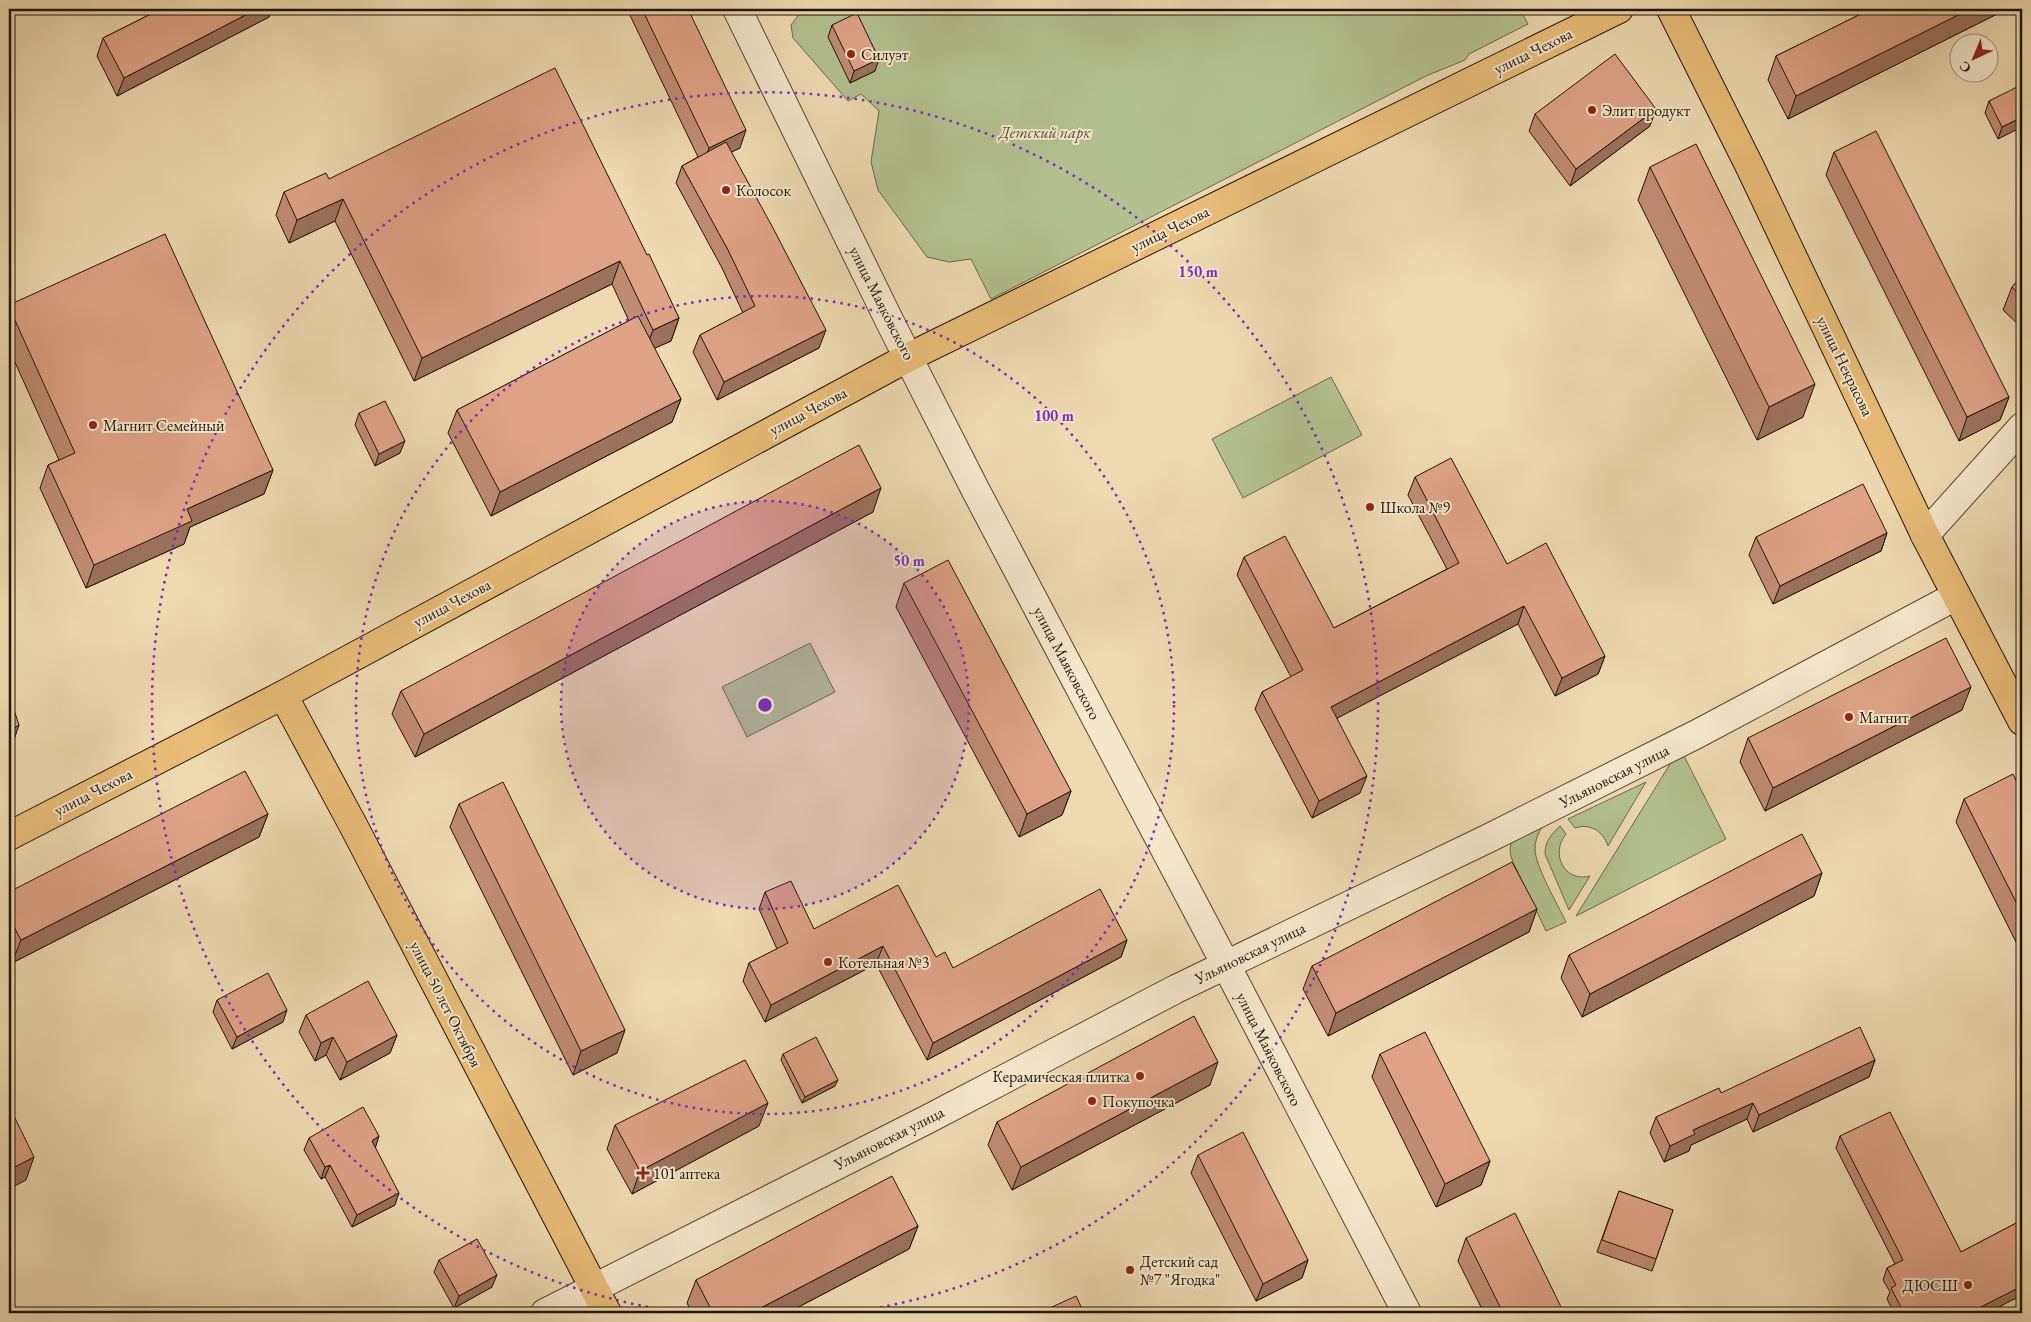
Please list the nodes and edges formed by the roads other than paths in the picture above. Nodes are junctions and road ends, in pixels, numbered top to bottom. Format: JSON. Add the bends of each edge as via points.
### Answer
{"nodes":[{"id":1,"x":737,"y":9,"type":"edge"},
{"id":2,"x":1619,"y":9,"type":"edge"},
{"id":3,"x":1670,"y":9,"type":"edge"},
{"id":4,"x":909,"y":357,"type":"junction"},
{"id":5,"x":2022,"y":427,"type":"edge"},
{"id":6,"x":1925,"y":534,"type":"junction"},
{"id":7,"x":1956,"y":596,"type":"junction"},
{"id":8,"x":283,"y":695,"type":"junction"},
{"id":9,"x":2022,"y":721,"type":"edge"},
{"id":10,"x":9,"y":836,"type":"edge"},
{"id":11,"x":1226,"y":965,"type":"junction"},
{"id":12,"x":595,"y":1289,"type":"junction"},
{"id":13,"x":545,"y":1313,"type":"edge"},
{"id":14,"x":607,"y":1313,"type":"edge"},
{"id":15,"x":1407,"y":1313,"type":"edge"}],
"edges":[{"from":1,"to":4,"type":"street","name":"улица Маяковского"},
{"from":2,"to":4,"type":"main road","name":"улица Чехова"},
{"from":3,"to":6,"type":"main road","name":"улица Некрасова","via":[[1741,149]]},
{"from":4,"to":8,"type":"main road","name":"улица Чехова"},
{"from":4,"to":11,"type":"street","name":"улица Маяковского","via":[[975,489]]},
{"from":5,"to":6,"type":"street"},
{"from":6,"to":7,"type":"main road","name":"улица Некрасова"},
{"from":7,"to":9,"type":"main road","name":"улица Некрасова"},
{"from":7,"to":11,"type":"street","name":"Ульяновская улица","via":[[1697,734]]},
{"from":8,"to":10,"type":"main road","name":"улица Чехова"},
{"from":8,"to":12,"type":"main road","name":"улица 50 лет Октября"},
{"from":11,"to":12,"type":"street","name":"Ульяновская улица"},
{"from":11,"to":15,"type":"street","name":"улица Маяковского"},
{"from":12,"to":13,"type":"street","name":"Ульяновская улица"},
{"from":12,"to":14,"type":"main road","name":"улица 50 лет Октября"}]}
